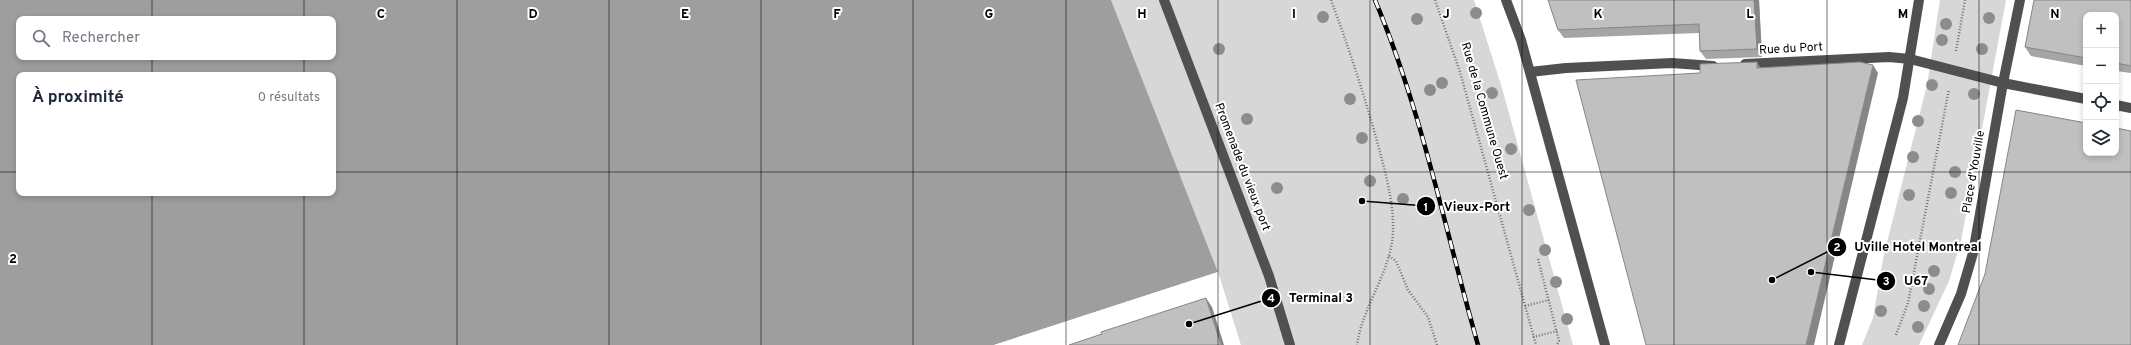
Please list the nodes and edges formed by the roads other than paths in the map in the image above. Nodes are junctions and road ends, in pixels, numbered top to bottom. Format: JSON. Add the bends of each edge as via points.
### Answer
{"nodes":[{"id":1,"x":1164,"y":0,"type":"edge"},
{"id":2,"x":1506,"y":0,"type":"edge"},
{"id":3,"x":1920,"y":0,"type":"edge"},
{"id":4,"x":2020,"y":0,"type":"edge"},
{"id":5,"x":1910,"y":59,"type":"junction"},
{"id":6,"x":1735,"y":65,"type":"edge"},
{"id":7,"x":1720,"y":66,"type":"edge"},
{"id":8,"x":1530,"y":72,"type":"junction"},
{"id":9,"x":2003,"y":82,"type":"junction"},
{"id":10,"x":2083,"y":98,"type":"edge"},
{"id":11,"x":2119,"y":106,"type":"edge"},
{"id":12,"x":2131,"y":108,"type":"edge"},
{"id":13,"x":1290,"y":345,"type":"edge"},
{"id":14,"x":1605,"y":345,"type":"edge"},
{"id":15,"x":1839,"y":345,"type":"edge"},
{"id":16,"x":1939,"y":345,"type":"edge"}],
"edges":[{"from":1,"to":13,"type":"street","name":"Promenade du vieux port","via":[[1269,276]]},
{"from":2,"to":8,"type":"street"},
{"from":3,"to":5,"type":"street"},
{"from":4,"to":9,"type":"street","name":"Place d'Youville"},
{"from":5,"to":6,"type":"street","name":"Rue du Port","via":[[1889,57]]},
{"from":5,"to":9,"type":"street","name":"Rue du Port"},
{"from":5,"to":15,"type":"street","via":[[1903,98]]},
{"from":7,"to":8,"type":"street","via":[[1672,63]]},
{"from":8,"to":14,"type":"street"},
{"from":9,"to":10,"type":"street","name":"Rue du Port"},
{"from":9,"to":16,"type":"street","name":"Place d'Youville","via":[[1973,253],[1961,294]]},
{"from":11,"to":12,"type":"street"}]}
